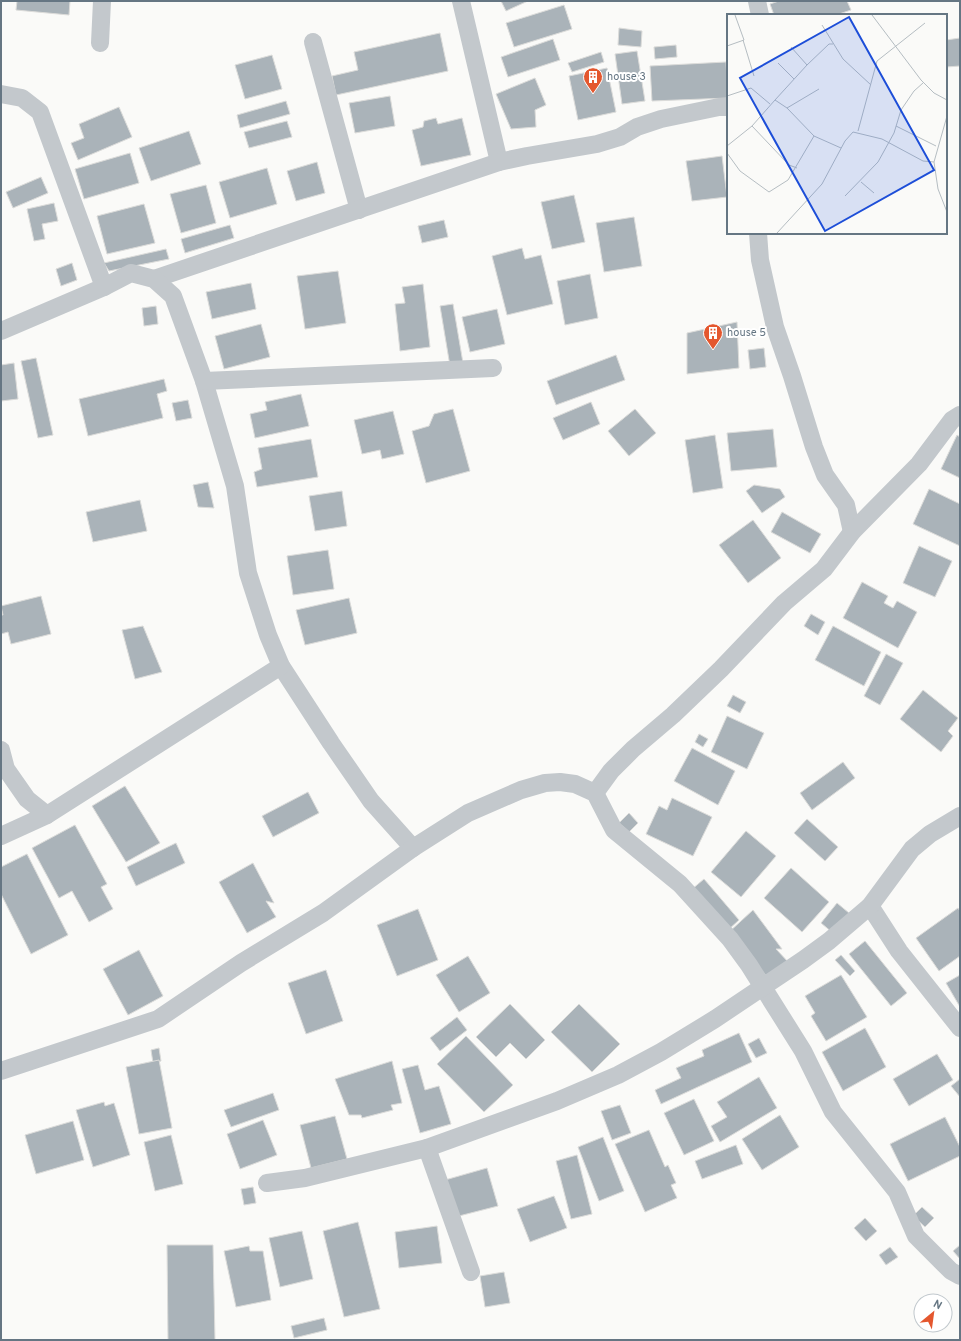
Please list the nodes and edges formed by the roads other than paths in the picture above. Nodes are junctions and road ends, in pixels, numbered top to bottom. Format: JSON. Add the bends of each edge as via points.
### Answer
{"nodes":[{"id":1,"x":102,"y":1,"type":"edge"},
{"id":2,"x":461,"y":1,"type":"edge"},
{"id":3,"x":757,"y":1,"type":"edge"},
{"id":4,"x":760,"y":14,"type":"edge"},
{"id":5,"x":313,"y":42,"type":"dead end"},
{"id":6,"x":100,"y":44,"type":"dead end"},
{"id":7,"x":1,"y":94,"type":"edge"},
{"id":8,"x":727,"y":107,"type":"edge"},
{"id":9,"x":499,"y":162,"type":"junction"},
{"id":10,"x":359,"y":210,"type":"junction"},
{"id":11,"x":758,"y":234,"type":"edge"},
{"id":12,"x":154,"y":279,"type":"junction"},
{"id":13,"x":104,"y":287,"type":"junction"},
{"id":14,"x":1,"y":331,"type":"edge"},
{"id":15,"x":493,"y":368,"type":"dead end"},
{"id":16,"x":204,"y":381,"type":"junction"},
{"id":17,"x":960,"y":415,"type":"edge"},
{"id":18,"x":852,"y":532,"type":"junction"},
{"id":19,"x":281,"y":666,"type":"junction"},
{"id":20,"x":1,"y":750,"type":"edge"},
{"id":21,"x":595,"y":793,"type":"junction"},
{"id":22,"x":47,"y":815,"type":"junction"},
{"id":23,"x":960,"y":816,"type":"edge"},
{"id":24,"x":1,"y":836,"type":"edge"},
{"id":25,"x":413,"y":848,"type":"junction"},
{"id":26,"x":870,"y":906,"type":"junction"},
{"id":27,"x":763,"y":987,"type":"junction"},
{"id":28,"x":960,"y":1028,"type":"edge"},
{"id":29,"x":1,"y":1071,"type":"edge"},
{"id":30,"x":427,"y":1148,"type":"junction"},
{"id":31,"x":267,"y":1183,"type":"dead end"},
{"id":32,"x":471,"y":1272,"type":"dead end"},
{"id":33,"x":960,"y":1276,"type":"edge"}],
"edges":[{"from":1,"to":6,"type":"street"},
{"from":2,"to":9,"type":"street"},
{"from":3,"to":4,"type":"street"},
{"from":5,"to":10,"type":"street"},
{"from":7,"to":13,"type":"street","via":[[22,98],[40,112]]},
{"from":8,"to":9,"type":"street","via":[[661,119],[597,144]]},
{"from":9,"to":10,"type":"street"},
{"from":10,"to":12,"type":"street"},
{"from":11,"to":18,"type":"street","via":[[760,260],[775,327],[814,446],[825,475],[846,505]]},
{"from":12,"to":13,"type":"street","via":[[131,273]]},
{"from":12,"to":16,"type":"street","via":[[172,296]]},
{"from":13,"to":14,"type":"street"},
{"from":15,"to":16,"type":"street"},
{"from":16,"to":19,"type":"street","via":[[235,486],[248,573]]},
{"from":17,"to":18,"type":"street","via":[[952,420],[919,464]]},
{"from":18,"to":21,"type":"street","via":[[824,569],[784,603],[721,669],[617,765]]},
{"from":19,"to":22,"type":"street"},
{"from":19,"to":25,"type":"street","via":[[371,801]]},
{"from":20,"to":22,"type":"street","via":[[6,769],[27,799]]},
{"from":21,"to":25,"type":"street","via":[[575,784],[560,782],[545,783],[521,790],[468,813]]},
{"from":21,"to":27,"type":"street","via":[[614,830],[680,884],[730,939]]},
{"from":22,"to":24,"type":"street"},
{"from":23,"to":26,"type":"street","via":[[930,834],[912,849]]},
{"from":25,"to":29,"type":"street","via":[[323,913],[241,963],[158,1019]]},
{"from":26,"to":27,"type":"street","via":[[829,941]]},
{"from":26,"to":28,"type":"street","via":[[899,951]]},
{"from":27,"to":30,"type":"street","via":[[661,1052],[618,1075],[557,1101]]},
{"from":27,"to":33,"type":"street","via":[[803,1051],[833,1112],[896,1192],[916,1236]]},
{"from":30,"to":31,"type":"street","via":[[305,1178]]},
{"from":30,"to":32,"type":"street"}]}
